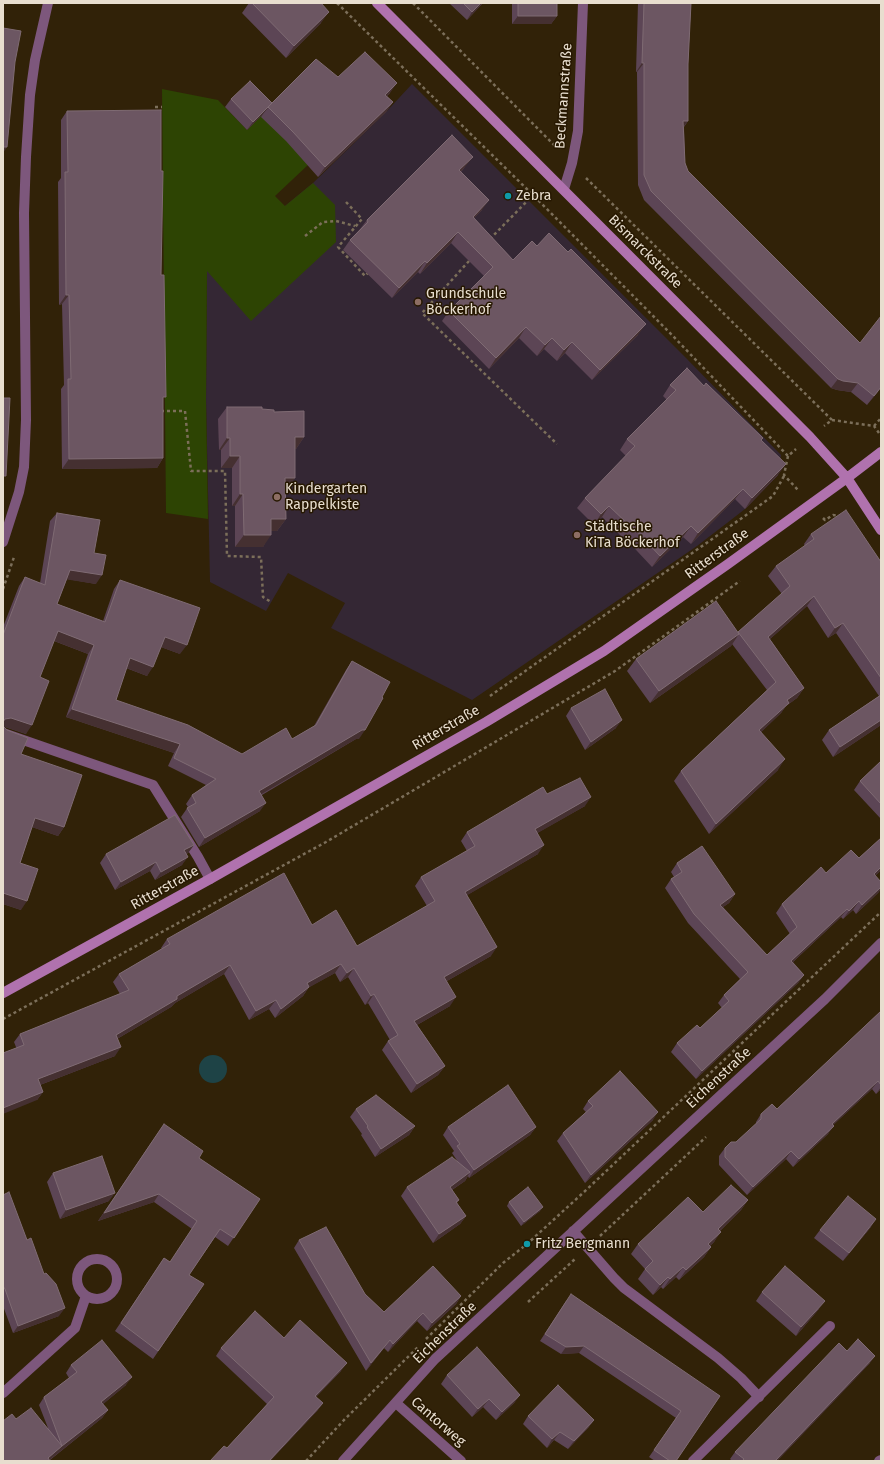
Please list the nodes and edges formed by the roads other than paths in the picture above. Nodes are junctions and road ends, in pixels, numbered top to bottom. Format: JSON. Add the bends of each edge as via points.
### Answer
{"nodes":[{"id":1,"x":48,"y":3,"type":"edge"},
{"id":2,"x":377,"y":3,"type":"edge"},
{"id":3,"x":583,"y":3,"type":"edge"},
{"id":4,"x":564,"y":189,"type":"junction"},
{"id":5,"x":881,"y":452,"type":"edge"},
{"id":6,"x":847,"y":478,"type":"junction"},
{"id":7,"x":881,"y":530,"type":"edge"},
{"id":8,"x":3,"y":542,"type":"edge"},
{"id":9,"x":3,"y":733,"type":"edge"},
{"id":10,"x":210,"y":879,"type":"junction"},
{"id":11,"x":881,"y":943,"type":"edge"},
{"id":12,"x":3,"y":993,"type":"edge"},
{"id":13,"x":574,"y":1232,"type":"junction"},
{"id":14,"x":86,"y":1296,"type":"junction"},
{"id":15,"x":830,"y":1326,"type":"dead end"},
{"id":16,"x":3,"y":1393,"type":"edge"},
{"id":17,"x":758,"y":1398,"type":"junction"},
{"id":18,"x":396,"y":1403,"type":"junction"},
{"id":19,"x":343,"y":1461,"type":"edge"},
{"id":20,"x":462,"y":1461,"type":"edge"},
{"id":21,"x":693,"y":1461,"type":"edge"}],
"edges":[{"from":1,"to":8,"type":"street","via":[[35,60],[26,157],[24,467]]},
{"from":2,"to":4,"type":"main road","name":"Bismarckstraße"},
{"from":3,"to":4,"type":"street","name":"Beckmannstraße","via":[[578,131]]},
{"from":4,"to":6,"type":"main road","name":"Bismarckstraße","via":[[810,437]]},
{"from":5,"to":6,"type":"main road","name":"Ritterstraße"},
{"from":6,"to":7,"type":"main road","name":"Bismarckstraße"},
{"from":6,"to":10,"type":"main road","name":"Ritterstraße","via":[[604,651],[486,722]]},
{"from":9,"to":10,"type":"street","via":[[153,785]]},
{"from":10,"to":12,"type":"main road","name":"Ritterstraße"},
{"from":11,"to":13,"type":"street","name":"Eichenstraße","via":[[825,999]]},
{"from":13,"to":17,"type":"street","via":[[624,1288],[718,1358],[741,1378]]},
{"from":13,"to":18,"type":"street","name":"Eichenstraße","via":[[435,1359]]},
{"from":14,"to":14,"type":"street","via":[[92,1299],[105,1297],[115,1288],[117,1274],[104,1260],[97,1258],[85,1262],[77,1273],[78,1286]]},
{"from":14,"to":16,"type":"street","via":[[75,1328]]},
{"from":15,"to":17,"type":"street"},
{"from":17,"to":21,"type":"street"},
{"from":18,"to":19,"type":"street","name":"Eichenstraße"},
{"from":18,"to":20,"type":"street","name":"Cantorweg"}]}
